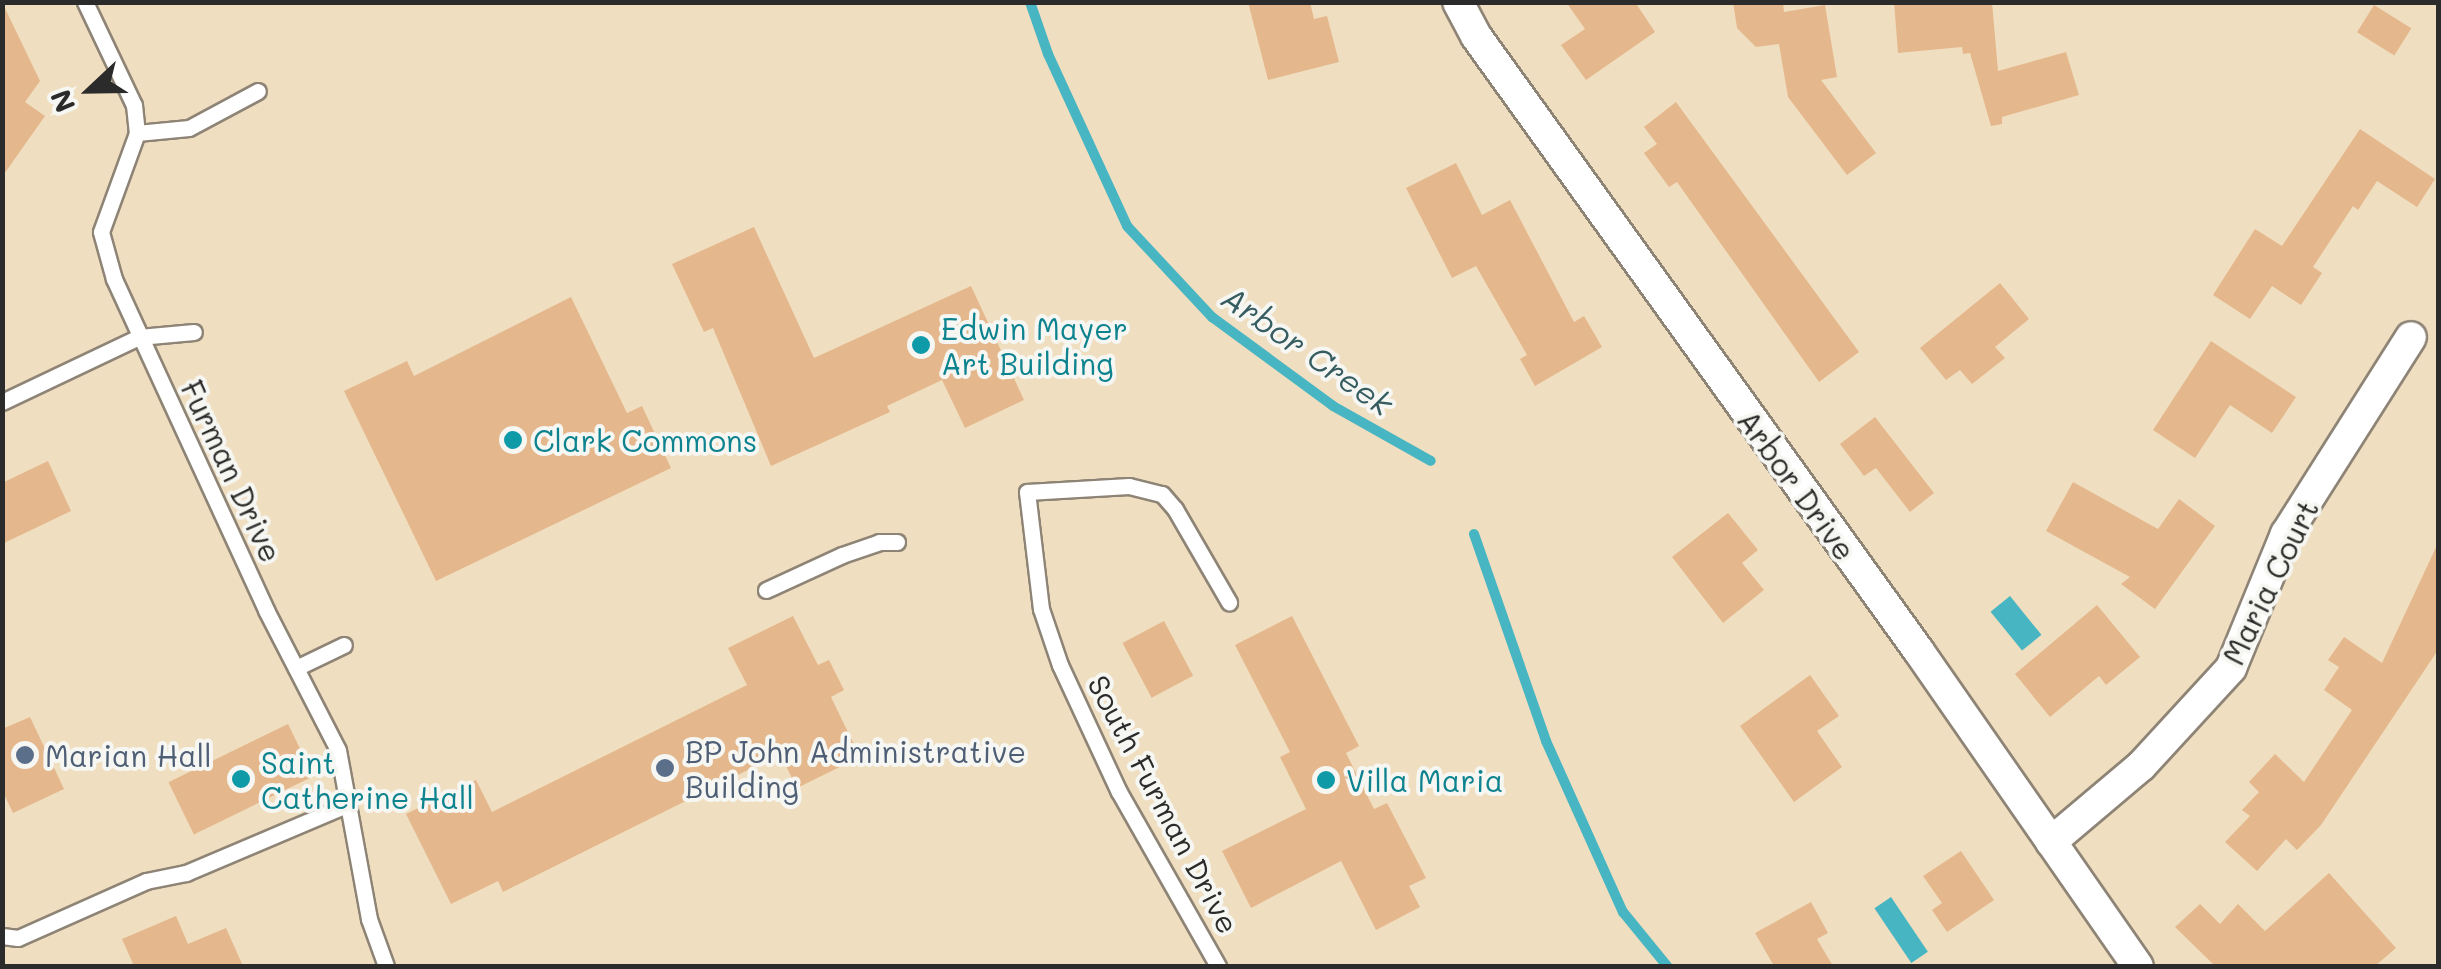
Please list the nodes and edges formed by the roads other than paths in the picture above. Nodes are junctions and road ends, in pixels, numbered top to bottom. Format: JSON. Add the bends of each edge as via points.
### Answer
{"nodes":[{"id":1,"x":86,"y":2,"type":"edge"},
{"id":2,"x":1458,"y":2,"type":"edge"},
{"id":3,"x":258,"y":92,"type":"dead end"},
{"id":4,"x":137,"y":132,"type":"junction"},
{"id":5,"x":194,"y":332,"type":"dead end"},
{"id":6,"x":140,"y":337,"type":"junction"},
{"id":7,"x":2411,"y":337,"type":"dead end"},
{"id":8,"x":2,"y":402,"type":"edge"},
{"id":9,"x":897,"y":542,"type":"dead end"},
{"id":10,"x":766,"y":590,"type":"dead end"},
{"id":11,"x":1228,"y":602,"type":"dead end"},
{"id":12,"x":344,"y":644,"type":"dead end"},
{"id":13,"x":296,"y":668,"type":"junction"},
{"id":14,"x":346,"y":805,"type":"junction"},
{"id":15,"x":2051,"y":842,"type":"junction"},
{"id":16,"x":2,"y":936,"type":"edge"},
{"id":17,"x":386,"y":966,"type":"edge"},
{"id":18,"x":1218,"y":966,"type":"edge"},
{"id":19,"x":2138,"y":966,"type":"edge"}],
"edges":[{"from":1,"to":4,"type":"lane","via":[[134,106]]},
{"from":2,"to":15,"type":"street","name":"Arbor Drive"},
{"from":3,"to":4,"type":"lane","via":[[189,128]]},
{"from":4,"to":6,"type":"lane","name":"Furman Drive","via":[[101,232]]},
{"from":5,"to":6,"type":"lane"},
{"from":6,"to":8,"type":"lane"},
{"from":6,"to":13,"type":"lane","name":"Furman Drive"},
{"from":7,"to":15,"type":"street","name":"Maria Court","via":[[2286,534],[2231,668],[2141,766]]},
{"from":9,"to":10,"type":"lane","via":[[842,555]]},
{"from":11,"to":18,"type":"lane","name":"South Furman Drive","via":[[1162,494],[1129,486],[1028,492],[1041,609],[1060,664],[1119,792]]},
{"from":12,"to":13,"type":"lane"},
{"from":13,"to":14,"type":"lane","name":"Furman Drive","via":[[338,750]]},
{"from":14,"to":16,"type":"lane","via":[[186,873],[132,886],[18,938]]},
{"from":14,"to":17,"type":"lane","name":"Furman Drive","via":[[369,919]]},
{"from":15,"to":19,"type":"street","name":"Arbor Drive"}]}
